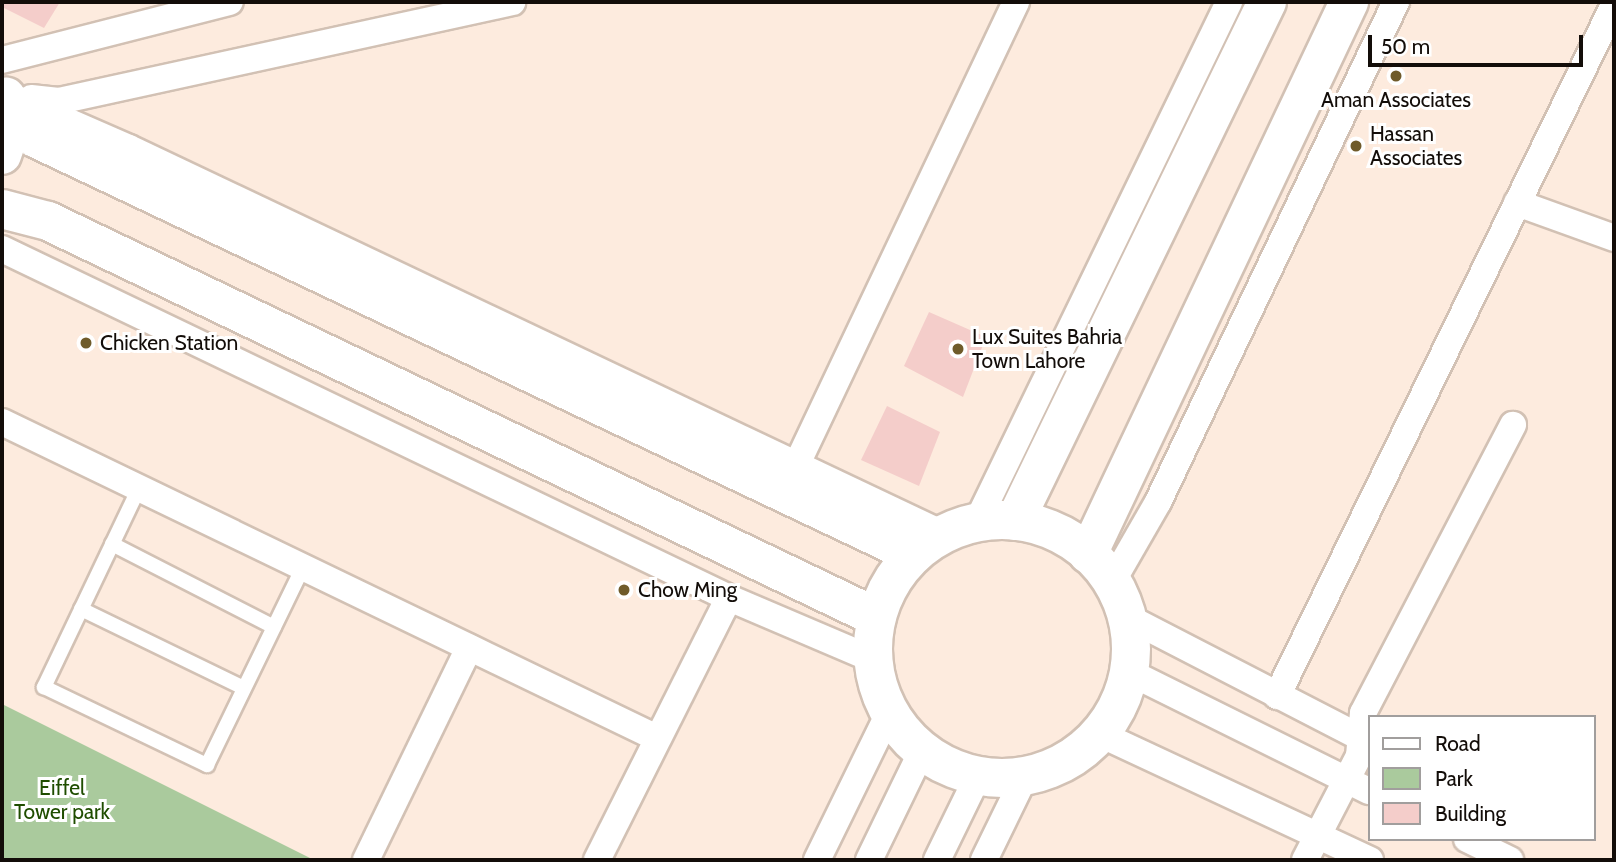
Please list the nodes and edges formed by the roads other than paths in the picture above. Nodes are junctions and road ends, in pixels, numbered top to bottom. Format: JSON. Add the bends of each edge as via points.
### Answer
{"nodes":[{"id":1,"x":230,"y":2,"type":"edge"},
{"id":2,"x":512,"y":2,"type":"edge"},
{"id":3,"x":1016,"y":2,"type":"edge"},
{"id":4,"x":1229,"y":2,"type":"edge"},
{"id":5,"x":1267,"y":2,"type":"edge"},
{"id":6,"x":1349,"y":2,"type":"edge"},
{"id":7,"x":1396,"y":2,"type":"edge"},
{"id":8,"x":1614,"y":5,"type":"edge"},
{"id":9,"x":5,"y":89,"type":"edge"},
{"id":10,"x":2,"y":155,"type":"edge"},
{"id":11,"x":1517,"y":203,"type":"junction"},
{"id":12,"x":2,"y":209,"type":"edge"},
{"id":13,"x":1614,"y":238,"type":"edge"},
{"id":14,"x":2,"y":248,"type":"edge"},
{"id":15,"x":2,"y":422,"type":"edge"},
{"id":16,"x":1513,"y":425,"type":"dead end"},
{"id":17,"x":796,"y":466,"type":"junction"},
{"id":18,"x":139,"y":488,"type":"junction"},
{"id":19,"x":1016,"y":521,"type":"junction"},
{"id":20,"x":945,"y":536,"type":"junction"},
{"id":21,"x":112,"y":544,"type":"junction"},
{"id":22,"x":303,"y":567,"type":"junction"},
{"id":23,"x":1100,"y":568,"type":"junction"},
{"id":24,"x":729,"y":598,"type":"junction"},
{"id":25,"x":80,"y":609,"type":"junction"},
{"id":26,"x":876,"y":617,"type":"junction"},
{"id":27,"x":1127,"y":617,"type":"junction"},
{"id":28,"x":274,"y":627,"type":"junction"},
{"id":29,"x":469,"y":648,"type":"junction"},
{"id":30,"x":872,"y":659,"type":"junction"},
{"id":31,"x":1129,"y":672,"type":"junction"},
{"id":32,"x":244,"y":688,"type":"junction"},
{"id":33,"x":1277,"y":696,"type":"junction"},
{"id":34,"x":889,"y":713,"type":"junction"},
{"id":35,"x":1100,"y":734,"type":"junction"},
{"id":36,"x":657,"y":738,"type":"junction"},
{"id":37,"x":1365,"y":741,"type":"edge"},
{"id":38,"x":922,"y":751,"type":"junction"},
{"id":39,"x":978,"y":776,"type":"junction"},
{"id":40,"x":1025,"y":776,"type":"junction"},
{"id":41,"x":1358,"y":785,"type":"edge"},
{"id":42,"x":1317,"y":834,"type":"junction"},
{"id":43,"x":1471,"y":841,"type":"edge"},
{"id":44,"x":366,"y":860,"type":"edge"},
{"id":45,"x":597,"y":860,"type":"edge"},
{"id":46,"x":817,"y":860,"type":"edge"},
{"id":47,"x":869,"y":860,"type":"edge"},
{"id":48,"x":937,"y":860,"type":"edge"},
{"id":49,"x":985,"y":860,"type":"edge"},
{"id":50,"x":1305,"y":860,"type":"edge"},
{"id":51,"x":1370,"y":860,"type":"edge"},
{"id":52,"x":1510,"y":860,"type":"edge"}],
"edges":[{"from":1,"to":9,"type":"street"},
{"from":2,"to":9,"type":"street","via":[[59,101]]},
{"from":3,"to":17,"type":"street"},
{"from":4,"to":20,"type":"street"},
{"from":5,"to":19,"type":"street"},
{"from":6,"to":23,"type":"street"},
{"from":7,"to":23,"type":"street","via":[[1157,502]]},
{"from":8,"to":11,"type":"street"},
{"from":9,"to":10,"type":"street","via":[[9,135]]},
{"from":9,"to":17,"type":"street"},
{"from":9,"to":20,"type":"street","via":[[35,138]]},
{"from":11,"to":13,"type":"street"},
{"from":11,"to":33,"type":"street"},
{"from":12,"to":26,"type":"street","via":[[48,221]]},
{"from":14,"to":24,"type":"street"},
{"from":15,"to":18,"type":"street"},
{"from":16,"to":37,"type":"street","via":[[1363,713]]},
{"from":17,"to":20,"type":"street"},
{"from":18,"to":21,"type":"lane"},
{"from":18,"to":22,"type":"street"},
{"from":19,"to":20,"type":"street"},
{"from":19,"to":23,"type":"street","via":[[1055,531]]},
{"from":20,"to":26,"type":"street","via":[[890,582]]},
{"from":21,"to":25,"type":"lane"},
{"from":21,"to":28,"type":"lane"},
{"from":22,"to":28,"type":"lane"},
{"from":22,"to":29,"type":"street"},
{"from":23,"to":27,"type":"street"},
{"from":24,"to":30,"type":"street"},
{"from":24,"to":36,"type":"street"},
{"from":25,"to":32,"type":"lane"},
{"from":25,"to":32,"type":"lane","via":[[44,687],[56,693],[207,765]]},
{"from":26,"to":30,"type":"street"},
{"from":27,"to":31,"type":"street"},
{"from":27,"to":33,"type":"street"},
{"from":28,"to":32,"type":"lane"},
{"from":29,"to":36,"type":"street"},
{"from":29,"to":44,"type":"street"},
{"from":30,"to":34,"type":"street","via":[[877,687]]},
{"from":31,"to":35,"type":"street","via":[[1123,694]]},
{"from":31,"to":41,"type":"street"},
{"from":33,"to":37,"type":"street"},
{"from":34,"to":38,"type":"street"},
{"from":34,"to":46,"type":"street"},
{"from":35,"to":40,"type":"street","via":[[1062,763]]},
{"from":35,"to":42,"type":"street"},
{"from":36,"to":45,"type":"street"},
{"from":37,"to":41,"type":"street"},
{"from":38,"to":39,"type":"street","via":[[948,767]]},
{"from":38,"to":47,"type":"street"},
{"from":39,"to":40,"type":"street"},
{"from":39,"to":48,"type":"street"},
{"from":40,"to":49,"type":"street"},
{"from":41,"to":42,"type":"street"},
{"from":42,"to":50,"type":"street"},
{"from":42,"to":51,"type":"street"},
{"from":43,"to":52,"type":"street"}]}
